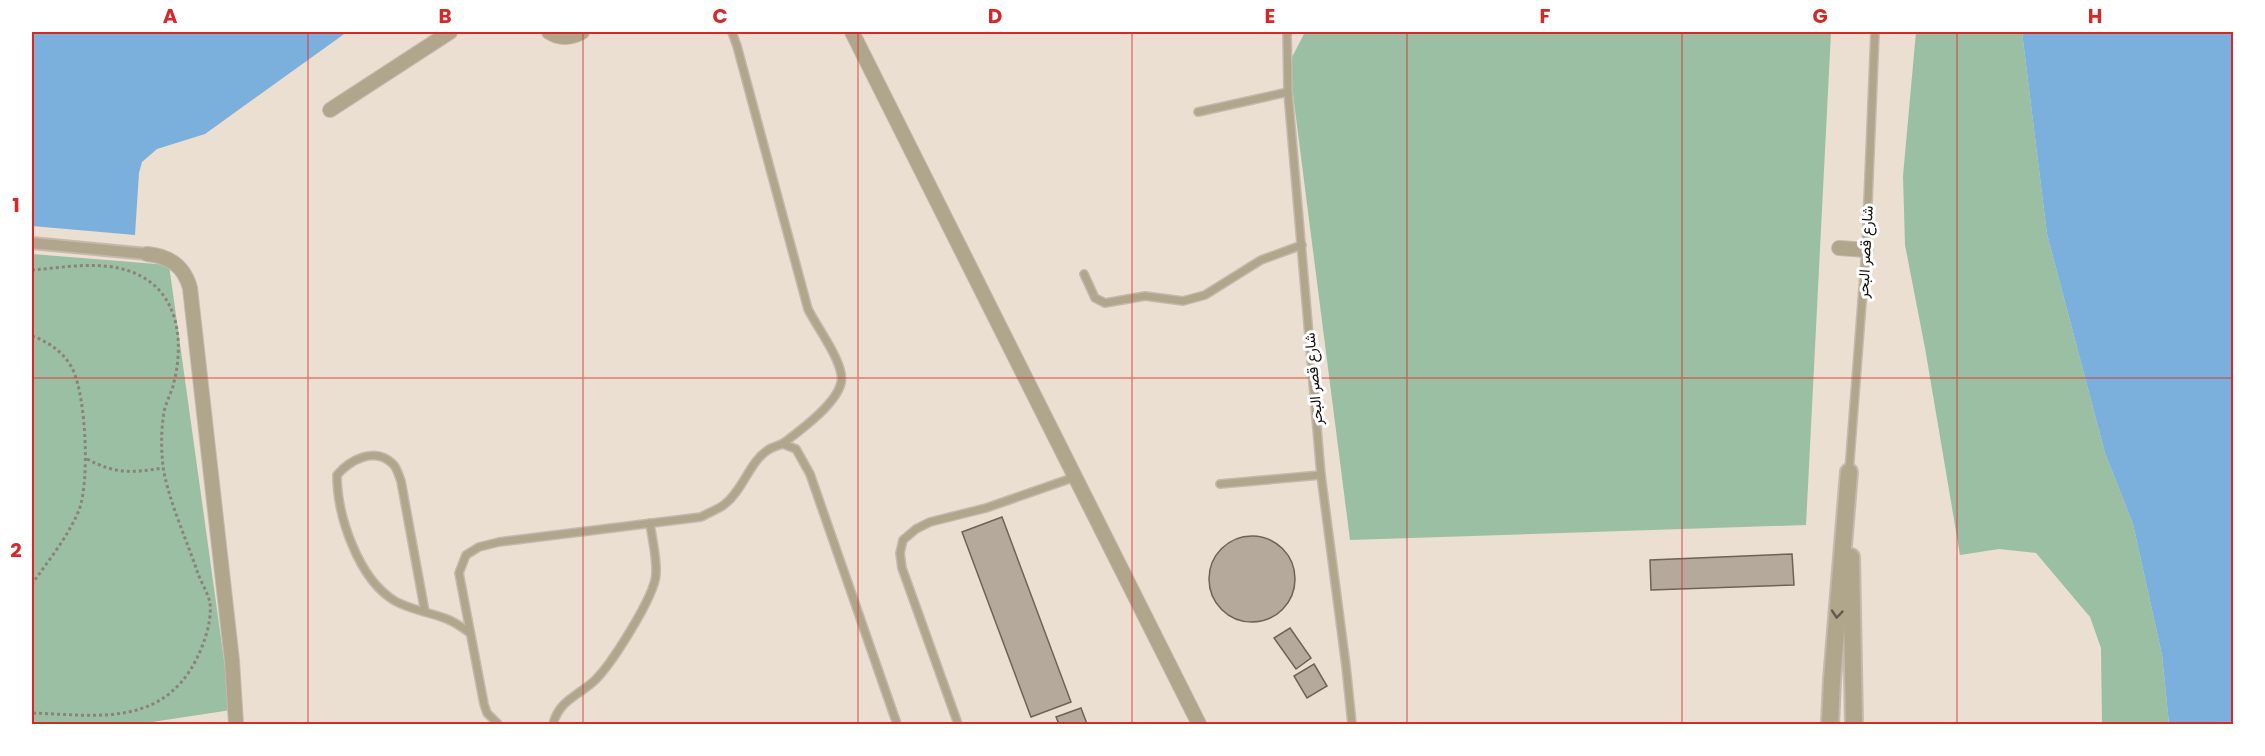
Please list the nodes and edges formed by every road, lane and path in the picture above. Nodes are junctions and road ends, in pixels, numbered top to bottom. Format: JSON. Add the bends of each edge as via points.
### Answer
{"nodes":[{"id":1,"x":450,"y":32,"type":"edge"},
{"id":2,"x":549,"y":32,"type":"edge"},
{"id":3,"x":582,"y":32,"type":"edge"},
{"id":4,"x":732,"y":32,"type":"edge"},
{"id":5,"x":852,"y":32,"type":"edge"},
{"id":6,"x":1287,"y":32,"type":"edge"},
{"id":7,"x":1875,"y":32,"type":"edge"},
{"id":8,"x":1288,"y":92,"type":"junction"},
{"id":9,"x":330,"y":110,"type":"dead end"},
{"id":10,"x":1198,"y":112,"type":"dead end"},
{"id":11,"x":32,"y":243,"type":"edge"},
{"id":12,"x":1302,"y":245,"type":"junction"},
{"id":13,"x":1839,"y":248,"type":"dead end"},
{"id":14,"x":1866,"y":250,"type":"junction"},
{"id":15,"x":147,"y":254,"type":"joint"},
{"id":16,"x":32,"y":270,"type":"edge"},
{"id":17,"x":1084,"y":274,"type":"dead end"},
{"id":18,"x":32,"y":336,"type":"edge"},
{"id":19,"x":783,"y":444,"type":"junction"},
{"id":20,"x":86,"y":459,"type":"junction"},
{"id":21,"x":163,"y":468,"type":"junction"},
{"id":22,"x":1849,"y":472,"type":"junction"},
{"id":23,"x":1320,"y":475,"type":"junction"},
{"id":24,"x":1075,"y":477,"type":"junction"},
{"id":25,"x":1220,"y":484,"type":"dead end"},
{"id":26,"x":650,"y":523,"type":"junction"},
{"id":27,"x":32,"y":584,"type":"edge"},
{"id":28,"x":425,"y":612,"type":"junction"},
{"id":29,"x":470,"y":633,"type":"junction"},
{"id":30,"x":32,"y":713,"type":"edge"},
{"id":31,"x":494,"y":723,"type":"edge"},
{"id":32,"x":236,"y":724,"type":"edge"},
{"id":33,"x":554,"y":724,"type":"edge"},
{"id":34,"x":897,"y":724,"type":"edge"},
{"id":35,"x":958,"y":724,"type":"edge"},
{"id":36,"x":1199,"y":724,"type":"edge"},
{"id":37,"x":1352,"y":724,"type":"edge"},
{"id":38,"x":1830,"y":724,"type":"edge"},
{"id":39,"x":1854,"y":724,"type":"edge"}],
"edges":[{"from":1,"to":9,"type":"street"},
{"from":2,"to":3,"type":"street","via":[[568,37]]},
{"from":4,"to":19,"type":"lane","via":[[808,309],[836,356],[842,381],[833,400]]},
{"from":5,"to":24,"type":"street"},
{"from":6,"to":8,"type":"lane","name":"شارع قصر البحر"},
{"from":7,"to":14,"type":"lane","name":"شارع قصر البحر"},
{"from":8,"to":10,"type":"lane"},
{"from":8,"to":12,"type":"lane","name":"شارع قصر البحر"},
{"from":11,"to":15,"type":"street"},
{"from":12,"to":17,"type":"lane","via":[[1261,260],[1205,295],[1183,301],[1145,296],[1105,303],[1095,298]]},
{"from":12,"to":23,"type":"lane","name":"شارع قصر البحر"},
{"from":13,"to":14,"type":"street"},
{"from":14,"to":22,"type":"lane","name":"شارع قصر البحر"},
{"from":15,"to":32,"type":"street","via":[[174,262],[185,273],[190,288],[231,644]]},
{"from":16,"to":21,"type":"path","via":[[109,266],[134,272],[168,302],[177,327],[179,351],[161,435]]},
{"from":18,"to":20,"type":"path","via":[[58,350],[73,370],[79,388]]},
{"from":19,"to":26,"type":"lane","via":[[768,449],[760,457],[725,504],[701,517]]},
{"from":19,"to":34,"type":"lane","via":[[796,449],[810,474]]},
{"from":20,"to":21,"type":"path","via":[[112,470]]},
{"from":20,"to":27,"type":"path","via":[[78,511]]},
{"from":21,"to":30,"type":"path","via":[[210,603],[208,627],[191,670],[153,704],[131,713],[106,717]]},
{"from":22,"to":38,"type":"street","name":"شارع قصر البحر","one_way":true},
{"from":22,"to":39,"type":"street","name":"شارع قصر البحر"},
{"from":23,"to":25,"type":"lane"},
{"from":23,"to":37,"type":"lane","name":"شارع قصر البحر"},
{"from":24,"to":35,"type":"lane","via":[[986,508],[930,522],[903,540],[902,568]]},
{"from":24,"to":36,"type":"street"},
{"from":26,"to":29,"type":"lane","via":[[499,542],[466,555],[459,573]]},
{"from":26,"to":33,"type":"lane","via":[[654,589],[604,670],[564,702]]},
{"from":28,"to":28,"type":"lane","via":[[393,600],[376,585],[352,546],[340,505],[337,475],[354,459],[386,458],[394,465],[401,481]]},
{"from":28,"to":29,"type":"lane"},
{"from":29,"to":31,"type":"lane","via":[[484,704]]}]}
